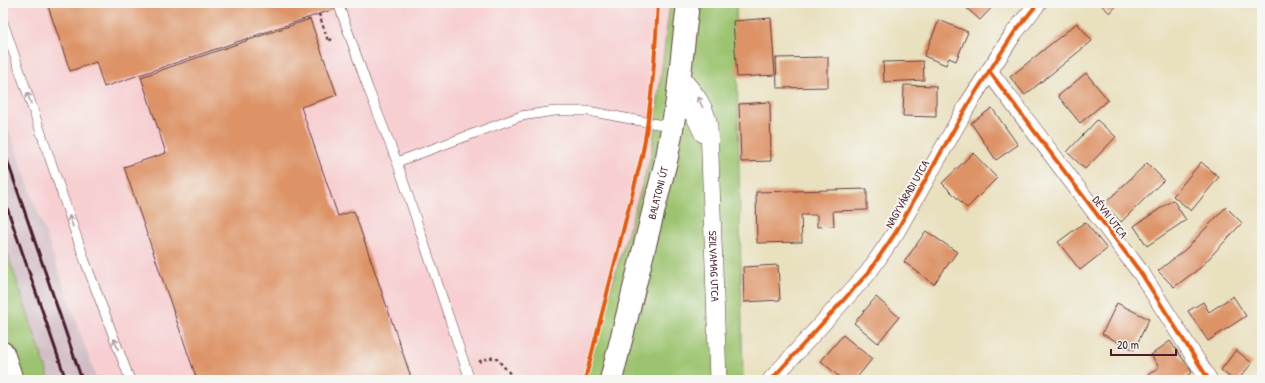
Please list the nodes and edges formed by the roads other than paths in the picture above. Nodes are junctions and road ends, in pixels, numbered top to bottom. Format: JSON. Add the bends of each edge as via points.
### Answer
{"nodes":[{"id":1,"x":338,"y":3,"type":"edge"},
{"id":2,"x":688,"y":3,"type":"edge"},
{"id":3,"x":1038,"y":3,"type":"edge"},
{"id":4,"x":3,"y":22,"type":"edge"},
{"id":5,"x":989,"y":71,"type":"junction"},
{"id":6,"x":680,"y":76,"type":"junction"},
{"id":7,"x":677,"y":101,"type":"junction"},
{"id":8,"x":673,"y":127,"type":"junction"},
{"id":9,"x":710,"y":153,"type":"junction"},
{"id":10,"x":397,"y":162,"type":"junction"},
{"id":11,"x":3,"y":353,"type":"edge"},
{"id":12,"x":12,"y":380,"type":"edge"},
{"id":13,"x":130,"y":380,"type":"edge"},
{"id":14,"x":470,"y":380,"type":"edge"},
{"id":15,"x":611,"y":380,"type":"edge"},
{"id":16,"x":718,"y":380,"type":"edge"},
{"id":17,"x":771,"y":380,"type":"edge"},
{"id":18,"x":1209,"y":380,"type":"edge"}],
"edges":[{"from":1,"to":10,"type":"lane"},
{"from":2,"to":6,"type":"main road","name":"BALATONI ÚT"},
{"from":3,"to":5,"type":"street","name":"NAGYVÁRADI UTCA"},
{"from":13,"to":4,"type":"lane","one_way":true,"via":[[85,261]]},
{"from":5,"to":17,"type":"street","name":"NAGYVÁRADI UTCA","via":[[896,232],[868,273]]},
{"from":5,"to":18,"type":"street","name":"DÉVAI UTCA","via":[[1141,273]]},
{"from":6,"to":7,"type":"main road","name":"BALATONI ÚT"},
{"from":9,"to":6,"type":"street","name":"SZILVAMAG UTCA","one_way":true,"via":[[707,116],[697,96]]},
{"from":7,"to":8,"type":"main road","name":"BALATONI ÚT"},
{"from":7,"to":9,"type":"street","name":"SZILVAMAG UTCA","via":[[694,115]]},
{"from":8,"to":10,"type":"lane","via":[[588,111],[555,111],[521,116]]},
{"from":8,"to":15,"type":"main road","name":"BALATONI ÚT"},
{"from":9,"to":16,"type":"street","name":"SZILVAMAG UTCA"},
{"from":10,"to":14,"type":"lane"},
{"from":11,"to":12,"type":"main road"}]}
